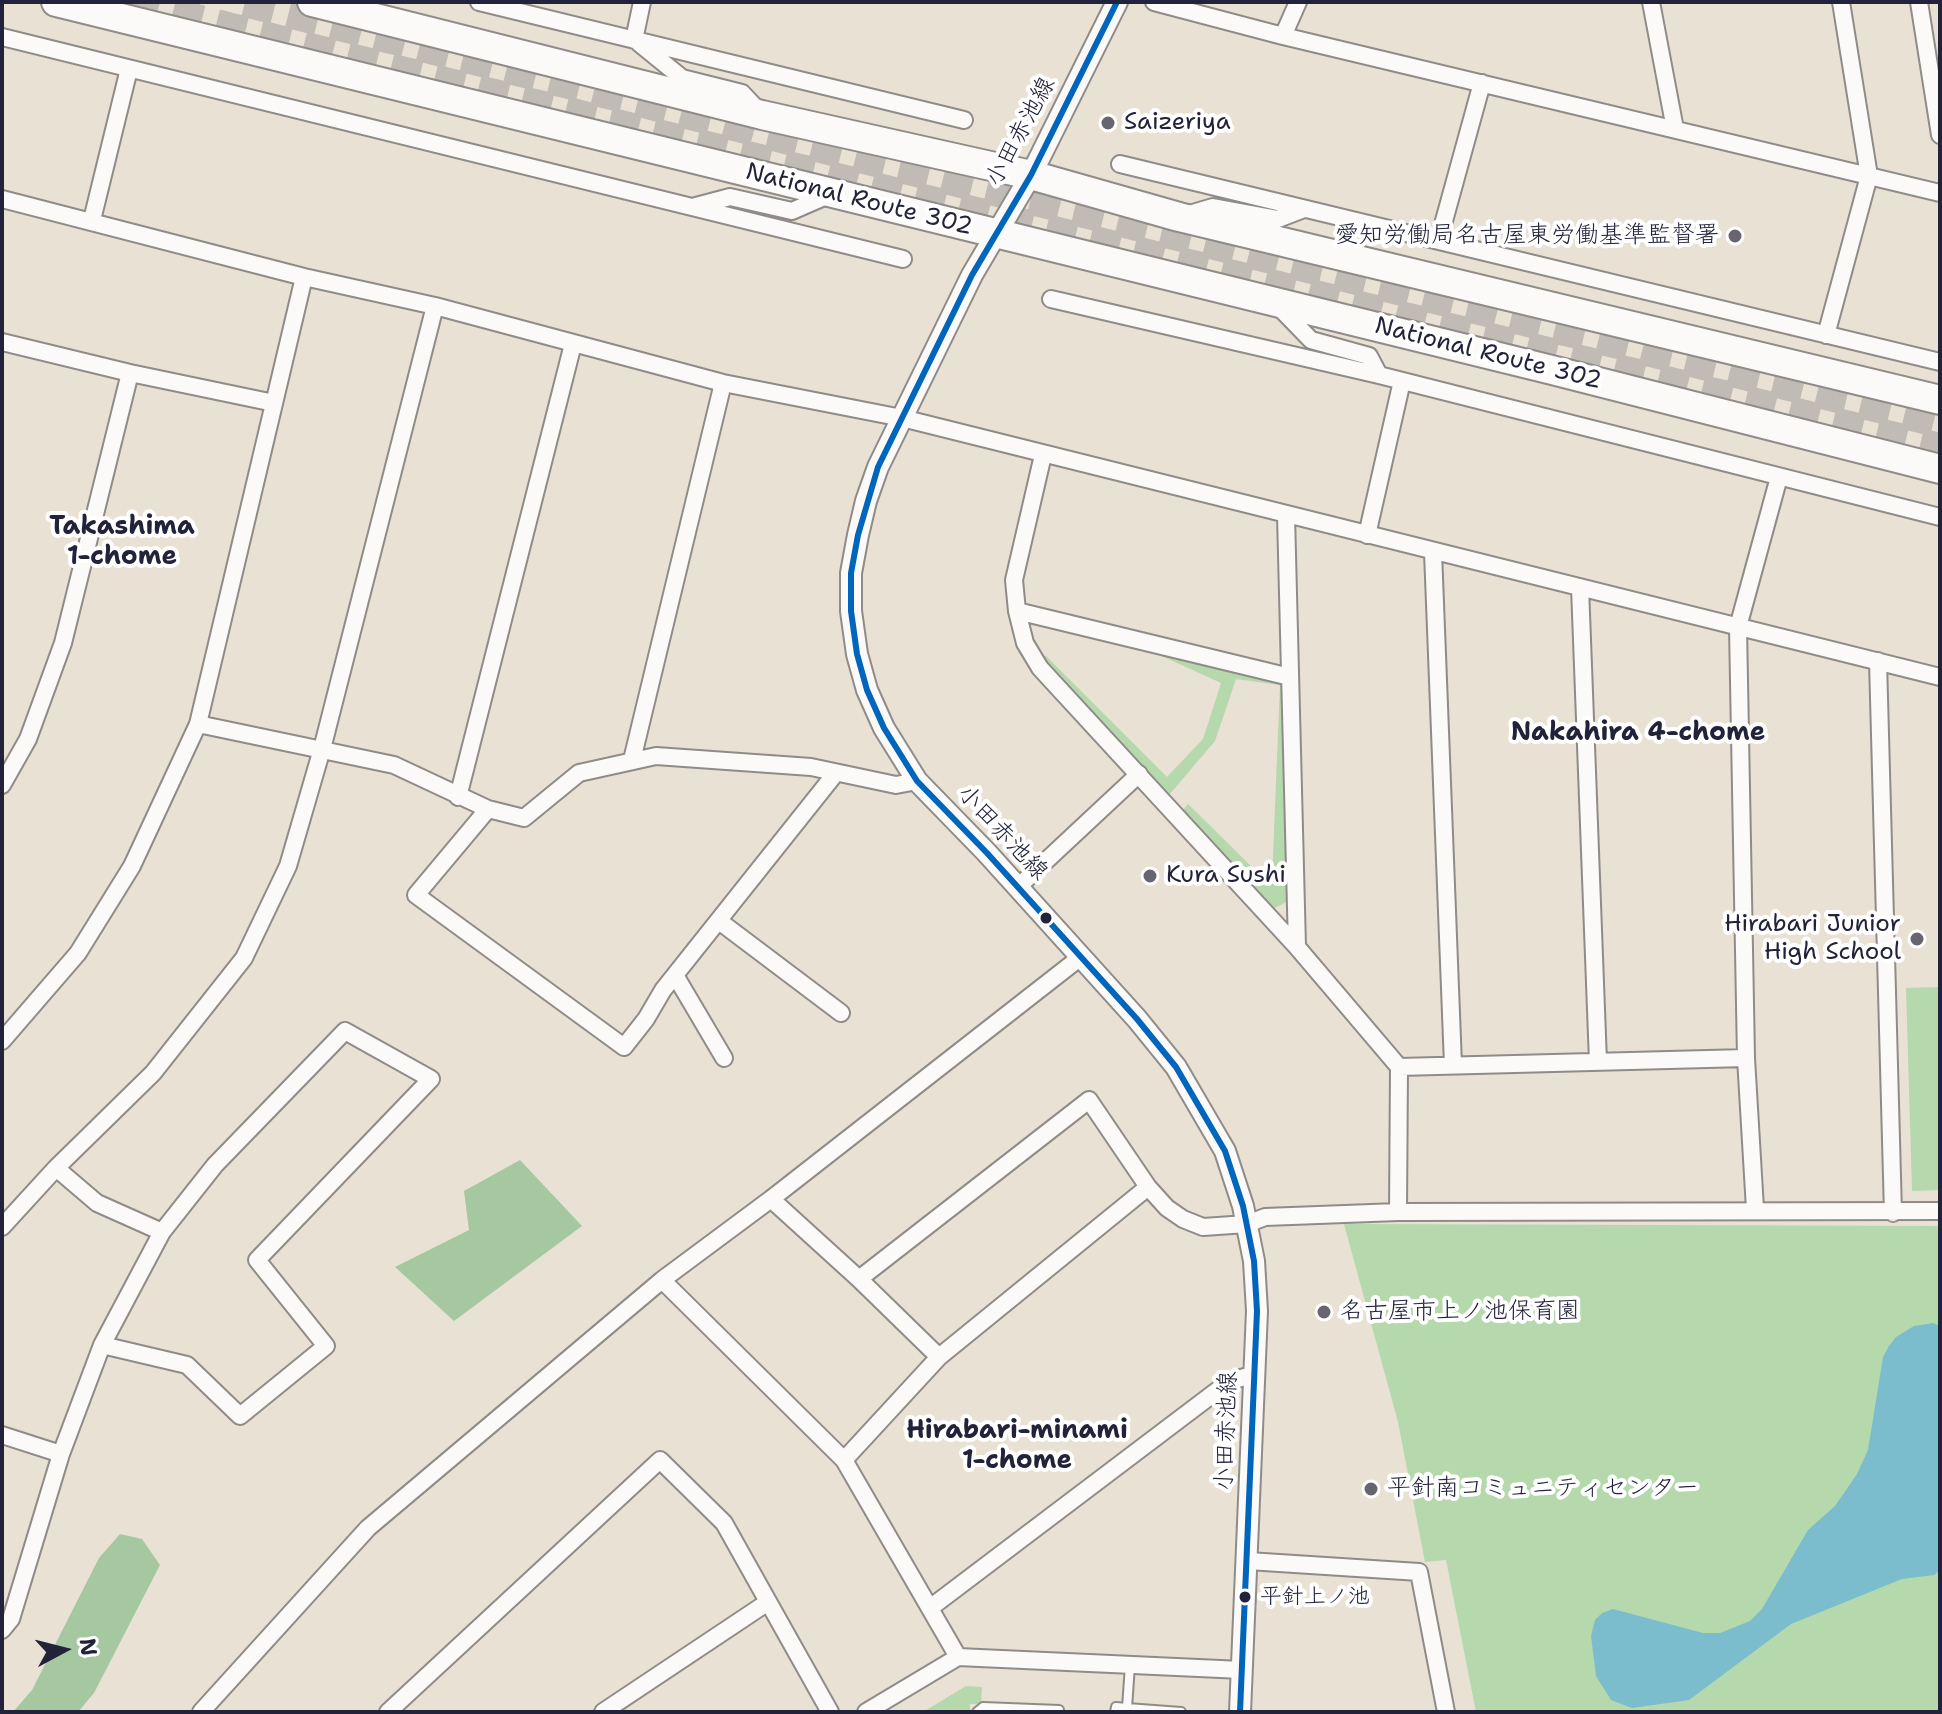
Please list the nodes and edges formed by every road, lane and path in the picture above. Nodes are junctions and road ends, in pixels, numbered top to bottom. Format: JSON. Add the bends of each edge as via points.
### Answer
{"nodes":[{"id":1,"x":56,"y":2,"type":"edge"},
{"id":2,"x":312,"y":2,"type":"edge"},
{"id":3,"x":479,"y":2,"type":"edge"},
{"id":4,"x":642,"y":2,"type":"edge"},
{"id":5,"x":1117,"y":2,"type":"edge"},
{"id":6,"x":1154,"y":2,"type":"edge"},
{"id":7,"x":1298,"y":2,"type":"edge"},
{"id":8,"x":1651,"y":2,"type":"edge"},
{"id":9,"x":1841,"y":2,"type":"edge"},
{"id":10,"x":1919,"y":2,"type":"edge"},
{"id":11,"x":1283,"y":36,"type":"junction"},
{"id":12,"x":2,"y":37,"type":"edge"},
{"id":13,"x":634,"y":40,"type":"junction"},
{"id":14,"x":129,"y":69,"type":"junction"},
{"id":15,"x":1482,"y":83,"type":"junction"},
{"id":16,"x":762,"y":115,"type":"junction"},
{"id":17,"x":964,"y":120,"type":"dead end"},
{"id":18,"x":1675,"y":129,"type":"junction"},
{"id":19,"x":1940,"y":135,"type":"edge"},
{"id":20,"x":1120,"y":164,"type":"dead end"},
{"id":21,"x":1031,"y":175,"type":"junction"},
{"id":22,"x":1869,"y":176,"type":"junction"},
{"id":23,"x":833,"y":193,"type":"junction"},
{"id":24,"x":1940,"y":193,"type":"edge"},
{"id":25,"x":2,"y":199,"type":"edge"},
{"id":26,"x":691,"y":207,"type":"junction"},
{"id":27,"x":1304,"y":209,"type":"junction"},
{"id":28,"x":1179,"y":217,"type":"junction"},
{"id":29,"x":92,"y":220,"type":"junction"},
{"id":30,"x":994,"y":234,"type":"junction"},
{"id":31,"x":1439,"y":239,"type":"junction"},
{"id":32,"x":903,"y":259,"type":"dead end"},
{"id":33,"x":304,"y":277,"type":"junction"},
{"id":34,"x":1051,"y":299,"type":"dead end"},
{"id":35,"x":1274,"y":302,"type":"junction"},
{"id":36,"x":435,"y":306,"type":"junction"},
{"id":37,"x":1826,"y":335,"type":"junction"},
{"id":38,"x":2,"y":342,"type":"edge"},
{"id":39,"x":573,"y":344,"type":"junction"},
{"id":40,"x":1940,"y":362,"type":"edge"},
{"id":41,"x":130,"y":373,"type":"junction"},
{"id":42,"x":1379,"y":375,"type":"junction"},
{"id":43,"x":1402,"y":381,"type":"junction"},
{"id":44,"x":723,"y":383,"type":"junction"},
{"id":45,"x":1940,"y":400,"type":"edge"},
{"id":46,"x":274,"y":403,"type":"junction"},
{"id":47,"x":902,"y":418,"type":"junction"},
{"id":48,"x":1043,"y":455,"type":"junction"},
{"id":49,"x":1940,"y":469,"type":"edge"},
{"id":50,"x":1779,"y":477,"type":"junction"},
{"id":51,"x":1286,"y":515,"type":"junction"},
{"id":52,"x":1940,"y":517,"type":"edge"},
{"id":53,"x":1367,"y":535,"type":"junction"},
{"id":54,"x":1433,"y":552,"type":"junction"},
{"id":55,"x":1580,"y":587,"type":"junction"},
{"id":56,"x":1017,"y":611,"type":"junction"},
{"id":57,"x":1738,"y":627,"type":"junction"},
{"id":58,"x":1878,"y":661,"type":"junction"},
{"id":59,"x":1290,"y":677,"type":"junction"},
{"id":60,"x":1940,"y":677,"type":"edge"},
{"id":61,"x":198,"y":724,"type":"junction"},
{"id":62,"x":322,"y":749,"type":"junction"},
{"id":63,"x":632,"y":760,"type":"junction"},
{"id":64,"x":835,"y":774,"type":"junction"},
{"id":65,"x":1139,"y":774,"type":"junction"},
{"id":66,"x":917,"y":781,"type":"junction"},
{"id":67,"x":2,"y":785,"type":"edge"},
{"id":68,"x":458,"y":797,"type":"junction"},
{"id":69,"x":488,"y":809,"type":"junction"},
{"id":70,"x":1018,"y":887,"type":"junction"},
{"id":71,"x":719,"y":921,"type":"junction"},
{"id":72,"x":1297,"y":947,"type":"junction"},
{"id":73,"x":1082,"y":956,"type":"junction"},
{"id":74,"x":675,"y":975,"type":"junction"},
{"id":75,"x":841,"y":1013,"type":"dead end"},
{"id":76,"x":2,"y":1041,"type":"edge"},
{"id":77,"x":724,"y":1058,"type":"dead end"},
{"id":78,"x":1746,"y":1058,"type":"junction"},
{"id":79,"x":1598,"y":1062,"type":"junction"},
{"id":80,"x":1453,"y":1065,"type":"junction"},
{"id":81,"x":1399,"y":1067,"type":"junction"},
{"id":82,"x":56,"y":1168,"type":"junction"},
{"id":83,"x":1148,"y":1187,"type":"junction"},
{"id":84,"x":771,"y":1199,"type":"junction"},
{"id":85,"x":1755,"y":1209,"type":"junction"},
{"id":86,"x":1940,"y":1211,"type":"edge"},
{"id":87,"x":1398,"y":1212,"type":"junction"},
{"id":88,"x":1893,"y":1213,"type":"junction"},
{"id":89,"x":1247,"y":1224,"type":"junction"},
{"id":90,"x":2,"y":1227,"type":"edge"},
{"id":91,"x":162,"y":1232,"type":"junction"},
{"id":92,"x":859,"y":1279,"type":"junction"},
{"id":93,"x":662,"y":1280,"type":"junction"},
{"id":94,"x":102,"y":1345,"type":"junction"},
{"id":95,"x":939,"y":1357,"type":"junction"},
{"id":96,"x":1256,"y":1374,"type":"junction"},
{"id":97,"x":2,"y":1435,"type":"edge"},
{"id":98,"x":61,"y":1454,"type":"junction"},
{"id":99,"x":844,"y":1460,"type":"junction"},
{"id":100,"x":1248,"y":1561,"type":"junction"},
{"id":101,"x":768,"y":1602,"type":"junction"},
{"id":102,"x":930,"y":1608,"type":"junction"},
{"id":103,"x":2,"y":1630,"type":"edge"},
{"id":104,"x":958,"y":1657,"type":"junction"},
{"id":105,"x":1130,"y":1665,"type":"junction"},
{"id":106,"x":1242,"y":1670,"type":"junction"},
{"id":107,"x":1127,"y":1708,"type":"junction"},
{"id":108,"x":1142,"y":1711,"type":"edge"},
{"id":109,"x":201,"y":1712,"type":"edge"},
{"id":110,"x":388,"y":1712,"type":"edge"},
{"id":111,"x":603,"y":1712,"type":"edge"},
{"id":112,"x":830,"y":1712,"type":"edge"},
{"id":113,"x":866,"y":1712,"type":"edge"},
{"id":114,"x":977,"y":1712,"type":"edge"},
{"id":115,"x":1059,"y":1712,"type":"edge"},
{"id":116,"x":1115,"y":1712,"type":"edge"},
{"id":117,"x":1181,"y":1712,"type":"edge"},
{"id":118,"x":1240,"y":1712,"type":"edge"},
{"id":119,"x":1446,"y":1712,"type":"edge"}],
"edges":[{"from":1,"to":23,"type":"highway","name":"National Route 302"},
{"from":2,"to":16,"type":"highway"},
{"from":3,"to":13,"type":"street"},
{"from":4,"to":13,"type":"street"},
{"from":5,"to":21,"type":"street","name":"小田赤池線"},
{"from":6,"to":11,"type":"street"},
{"from":7,"to":11,"type":"street"},
{"from":8,"to":18,"type":"street"},
{"from":9,"to":22,"type":"street"},
{"from":10,"to":19,"type":"street"},
{"from":11,"to":15,"type":"street"},
{"from":12,"to":14,"type":"street"},
{"from":13,"to":16,"type":"street","via":[[682,78],[742,93]]},
{"from":13,"to":17,"type":"street"},
{"from":14,"to":26,"type":"street"},
{"from":14,"to":29,"type":"street"},
{"from":15,"to":18,"type":"street"},
{"from":15,"to":31,"type":"street"},
{"from":16,"to":21,"type":"highway"},
{"from":18,"to":22,"type":"street"},
{"from":20,"to":27,"type":"street"},
{"from":21,"to":28,"type":"highway"},
{"from":21,"to":30,"type":"street","name":"小田赤池線"},
{"from":22,"to":24,"type":"street"},
{"from":22,"to":37,"type":"street"},
{"from":23,"to":26,"type":"street","via":[[792,211],[730,197]]},
{"from":23,"to":30,"type":"highway","name":"National Route 302"},
{"from":25,"to":29,"type":"street"},
{"from":26,"to":32,"type":"street"},
{"from":27,"to":28,"type":"street","via":[[1278,219],[1213,207]]},
{"from":27,"to":31,"type":"street"},
{"from":28,"to":45,"type":"highway"},
{"from":29,"to":33,"type":"street"},
{"from":30,"to":35,"type":"highway","name":"National Route 302"},
{"from":30,"to":47,"type":"street","name":"小田赤池線"},
{"from":31,"to":37,"type":"street"},
{"from":33,"to":36,"type":"street"},
{"from":33,"to":46,"type":"street"},
{"from":34,"to":42,"type":"street"},
{"from":35,"to":42,"type":"street","via":[[1311,340],[1369,356]]},
{"from":35,"to":49,"type":"highway","name":"National Route 302"},
{"from":36,"to":39,"type":"street"},
{"from":36,"to":62,"type":"street"},
{"from":37,"to":40,"type":"street"},
{"from":38,"to":41,"type":"street"},
{"from":39,"to":44,"type":"street"},
{"from":39,"to":68,"type":"street"},
{"from":41,"to":46,"type":"street"},
{"from":41,"to":67,"type":"street","via":[[63,643],[28,739]]},
{"from":42,"to":43,"type":"street"},
{"from":43,"to":50,"type":"street"},
{"from":43,"to":53,"type":"street"},
{"from":44,"to":47,"type":"street"},
{"from":44,"to":63,"type":"street"},
{"from":46,"to":61,"type":"street"},
{"from":47,"to":48,"type":"street"},
{"from":47,"to":66,"type":"street","name":"小田赤池線","via":[[866,501],[851,573],[851,611],[867,690]]},
{"from":48,"to":51,"type":"street"},
{"from":48,"to":56,"type":"street","via":[[1014,580]]},
{"from":50,"to":52,"type":"street"},
{"from":50,"to":57,"type":"street"},
{"from":51,"to":53,"type":"street"},
{"from":51,"to":59,"type":"street"},
{"from":53,"to":54,"type":"street"},
{"from":54,"to":55,"type":"street"},
{"from":54,"to":80,"type":"street"},
{"from":55,"to":57,"type":"street"},
{"from":55,"to":79,"type":"street"},
{"from":56,"to":59,"type":"street"},
{"from":56,"to":65,"type":"street","via":[[1025,643],[1040,668]]},
{"from":57,"to":58,"type":"street"},
{"from":57,"to":78,"type":"street"},
{"from":58,"to":60,"type":"street"},
{"from":58,"to":88,"type":"street"},
{"from":59,"to":72,"type":"street"},
{"from":61,"to":62,"type":"street"},
{"from":61,"to":76,"type":"street","via":[[132,866],[78,953]]},
{"from":62,"to":68,"type":"street","via":[[394,765]]},
{"from":62,"to":82,"type":"street","via":[[288,866],[244,958],[153,1073]]},
{"from":63,"to":64,"type":"street","via":[[656,756],[811,767]]},
{"from":63,"to":69,"type":"street","via":[[579,773],[524,818]]},
{"from":64,"to":66,"type":"street","via":[[896,785]]},
{"from":64,"to":71,"type":"street"},
{"from":65,"to":70,"type":"street"},
{"from":65,"to":72,"type":"street"},
{"from":66,"to":70,"type":"street","name":"小田赤池線"},
{"from":68,"to":69,"type":"street"},
{"from":69,"to":74,"type":"street","via":[[416,895],[624,1047]]},
{"from":70,"to":73,"type":"street","name":"小田赤池線"},
{"from":71,"to":74,"type":"street"},
{"from":71,"to":75,"type":"street"},
{"from":72,"to":81,"type":"street"},
{"from":73,"to":84,"type":"street"},
{"from":73,"to":89,"type":"street","name":"小田赤池線","via":[[1166,1055],[1205,1114],[1225,1151]]},
{"from":74,"to":77,"type":"street"},
{"from":78,"to":79,"type":"street"},
{"from":78,"to":85,"type":"street"},
{"from":79,"to":80,"type":"street"},
{"from":80,"to":81,"type":"street"},
{"from":81,"to":87,"type":"street"},
{"from":82,"to":90,"type":"street"},
{"from":82,"to":91,"type":"street","via":[[97,1203]]},
{"from":83,"to":89,"type":"street","via":[[1167,1208],[1203,1227]]},
{"from":83,"to":92,"type":"street","via":[[1089,1100]]},
{"from":83,"to":95,"type":"street"},
{"from":84,"to":92,"type":"street"},
{"from":84,"to":93,"type":"street"},
{"from":85,"to":87,"type":"street"},
{"from":85,"to":88,"type":"street"},
{"from":86,"to":88,"type":"street"},
{"from":87,"to":89,"type":"street","via":[[1265,1217]]},
{"from":89,"to":96,"type":"street","name":"小田赤池線","via":[[1255,1273]]},
{"from":91,"to":94,"type":"street"},
{"from":91,"to":94,"type":"street","via":[[215,1165],[345,1031],[431,1079],[257,1260],[326,1346],[240,1416],[187,1365]]},
{"from":92,"to":95,"type":"street"},
{"from":93,"to":99,"type":"street"},
{"from":93,"to":109,"type":"street","via":[[368,1528]]},
{"from":94,"to":98,"type":"street"},
{"from":95,"to":99,"type":"street"},
{"from":96,"to":100,"type":"street","name":"小田赤池線"},
{"from":96,"to":102,"type":"street","via":[[1230,1381]]},
{"from":97,"to":98,"type":"street"},
{"from":98,"to":103,"type":"street","via":[[11,1619]]},
{"from":99,"to":102,"type":"street"},
{"from":100,"to":106,"type":"street","name":"小田赤池線"},
{"from":100,"to":119,"type":"street","via":[[1419,1572]]},
{"from":101,"to":110,"type":"street","via":[[724,1523],[660,1460]]},
{"from":101,"to":111,"type":"street"},
{"from":101,"to":112,"type":"street"},
{"from":102,"to":104,"type":"street"},
{"from":104,"to":105,"type":"street"},
{"from":104,"to":113,"type":"street"},
{"from":105,"to":106,"type":"street"},
{"from":105,"to":107,"type":"lane"},
{"from":106,"to":118,"type":"street","name":"小田赤池線"},
{"from":107,"to":108,"type":"lane"},
{"from":107,"to":116,"type":"lane","via":[[1116,1707]]},
{"from":108,"to":117,"type":"lane"},
{"from":114,"to":115,"type":"lane","via":[[983,1707]]}]}
